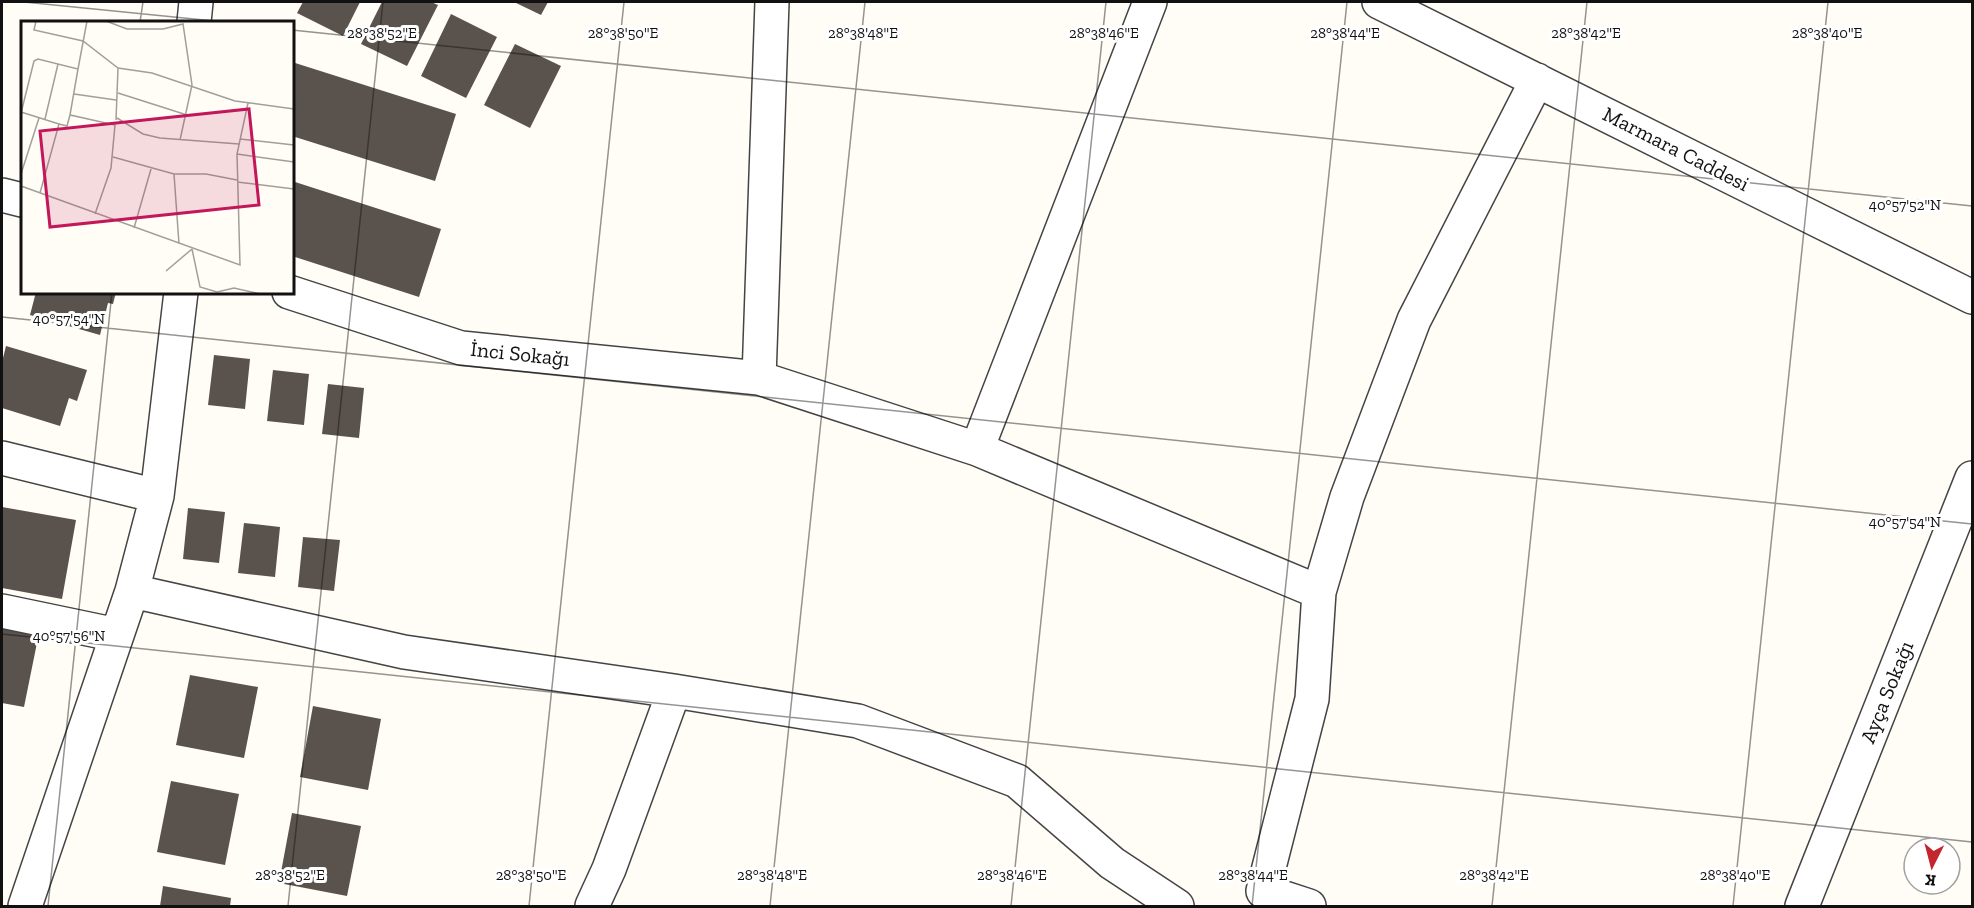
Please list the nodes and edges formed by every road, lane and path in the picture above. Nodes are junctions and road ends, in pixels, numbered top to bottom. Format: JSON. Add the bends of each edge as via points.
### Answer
{"nodes":[{"id":1,"x":196,"y":2,"type":"edge"},
{"id":2,"x":772,"y":2,"type":"edge"},
{"id":3,"x":1150,"y":2,"type":"edge"},
{"id":4,"x":1378,"y":2,"type":"edge"},
{"id":5,"x":194,"y":21,"type":"edge"},
{"id":6,"x":1537,"y":80,"type":"junction"},
{"id":7,"x":2,"y":195,"type":"edge"},
{"id":8,"x":21,"y":200,"type":"edge"},
{"id":9,"x":294,"y":293,"type":"edge"},
{"id":10,"x":182,"y":294,"type":"edge"},
{"id":11,"x":1972,"y":297,"type":"edge"},
{"id":12,"x":759,"y":378,"type":"junction"},
{"id":13,"x":976,"y":449,"type":"junction"},
{"id":14,"x":2,"y":458,"type":"edge"},
{"id":15,"x":1972,"y":478,"type":"edge"},
{"id":16,"x":157,"y":496,"type":"junction"},
{"id":17,"x":132,"y":591,"type":"junction"},
{"id":18,"x":1319,"y":592,"type":"junction"},
{"id":19,"x":2,"y":611,"type":"edge"},
{"id":20,"x":117,"y":635,"type":"junction"},
{"id":21,"x":674,"y":691,"type":"junction"},
{"id":22,"x":1260,"y":899,"type":"edge"},
{"id":23,"x":25,"y":906,"type":"edge"},
{"id":24,"x":592,"y":906,"type":"edge"},
{"id":25,"x":1177,"y":906,"type":"edge"},
{"id":26,"x":1309,"y":906,"type":"edge"},
{"id":27,"x":1802,"y":906,"type":"edge"}],
"edges":[{"from":1,"to":5,"type":"street"},
{"from":2,"to":12,"type":"street"},
{"from":3,"to":13,"type":"street"},
{"from":4,"to":6,"type":"street","name":"Marmara Caddesi"},
{"from":6,"to":11,"type":"street","name":"Marmara Caddesi"},
{"from":6,"to":18,"type":"street","via":[[1414,320],[1347,496]]},
{"from":7,"to":8,"type":"street"},
{"from":9,"to":12,"type":"street","name":"İnci Sokağı","via":[[461,348]]},
{"from":10,"to":16,"type":"street"},
{"from":12,"to":13,"type":"street","name":"İnci Sokağı"},
{"from":13,"to":18,"type":"street","name":"İnci Sokağı"},
{"from":14,"to":16,"type":"street"},
{"from":15,"to":27,"type":"street","name":"Ayça Sokağı"},
{"from":16,"to":17,"type":"street"},
{"from":17,"to":20,"type":"street"},
{"from":17,"to":21,"type":"street","via":[[404,652]]},
{"from":18,"to":22,"type":"street","via":[[1312,699]]},
{"from":19,"to":20,"type":"street"},
{"from":20,"to":23,"type":"street"},
{"from":21,"to":24,"type":"street","via":[[609,870]]},
{"from":21,"to":25,"type":"street","via":[[858,721],[1017,781],[1112,863]]},
{"from":22,"to":26,"type":"street"}]}
